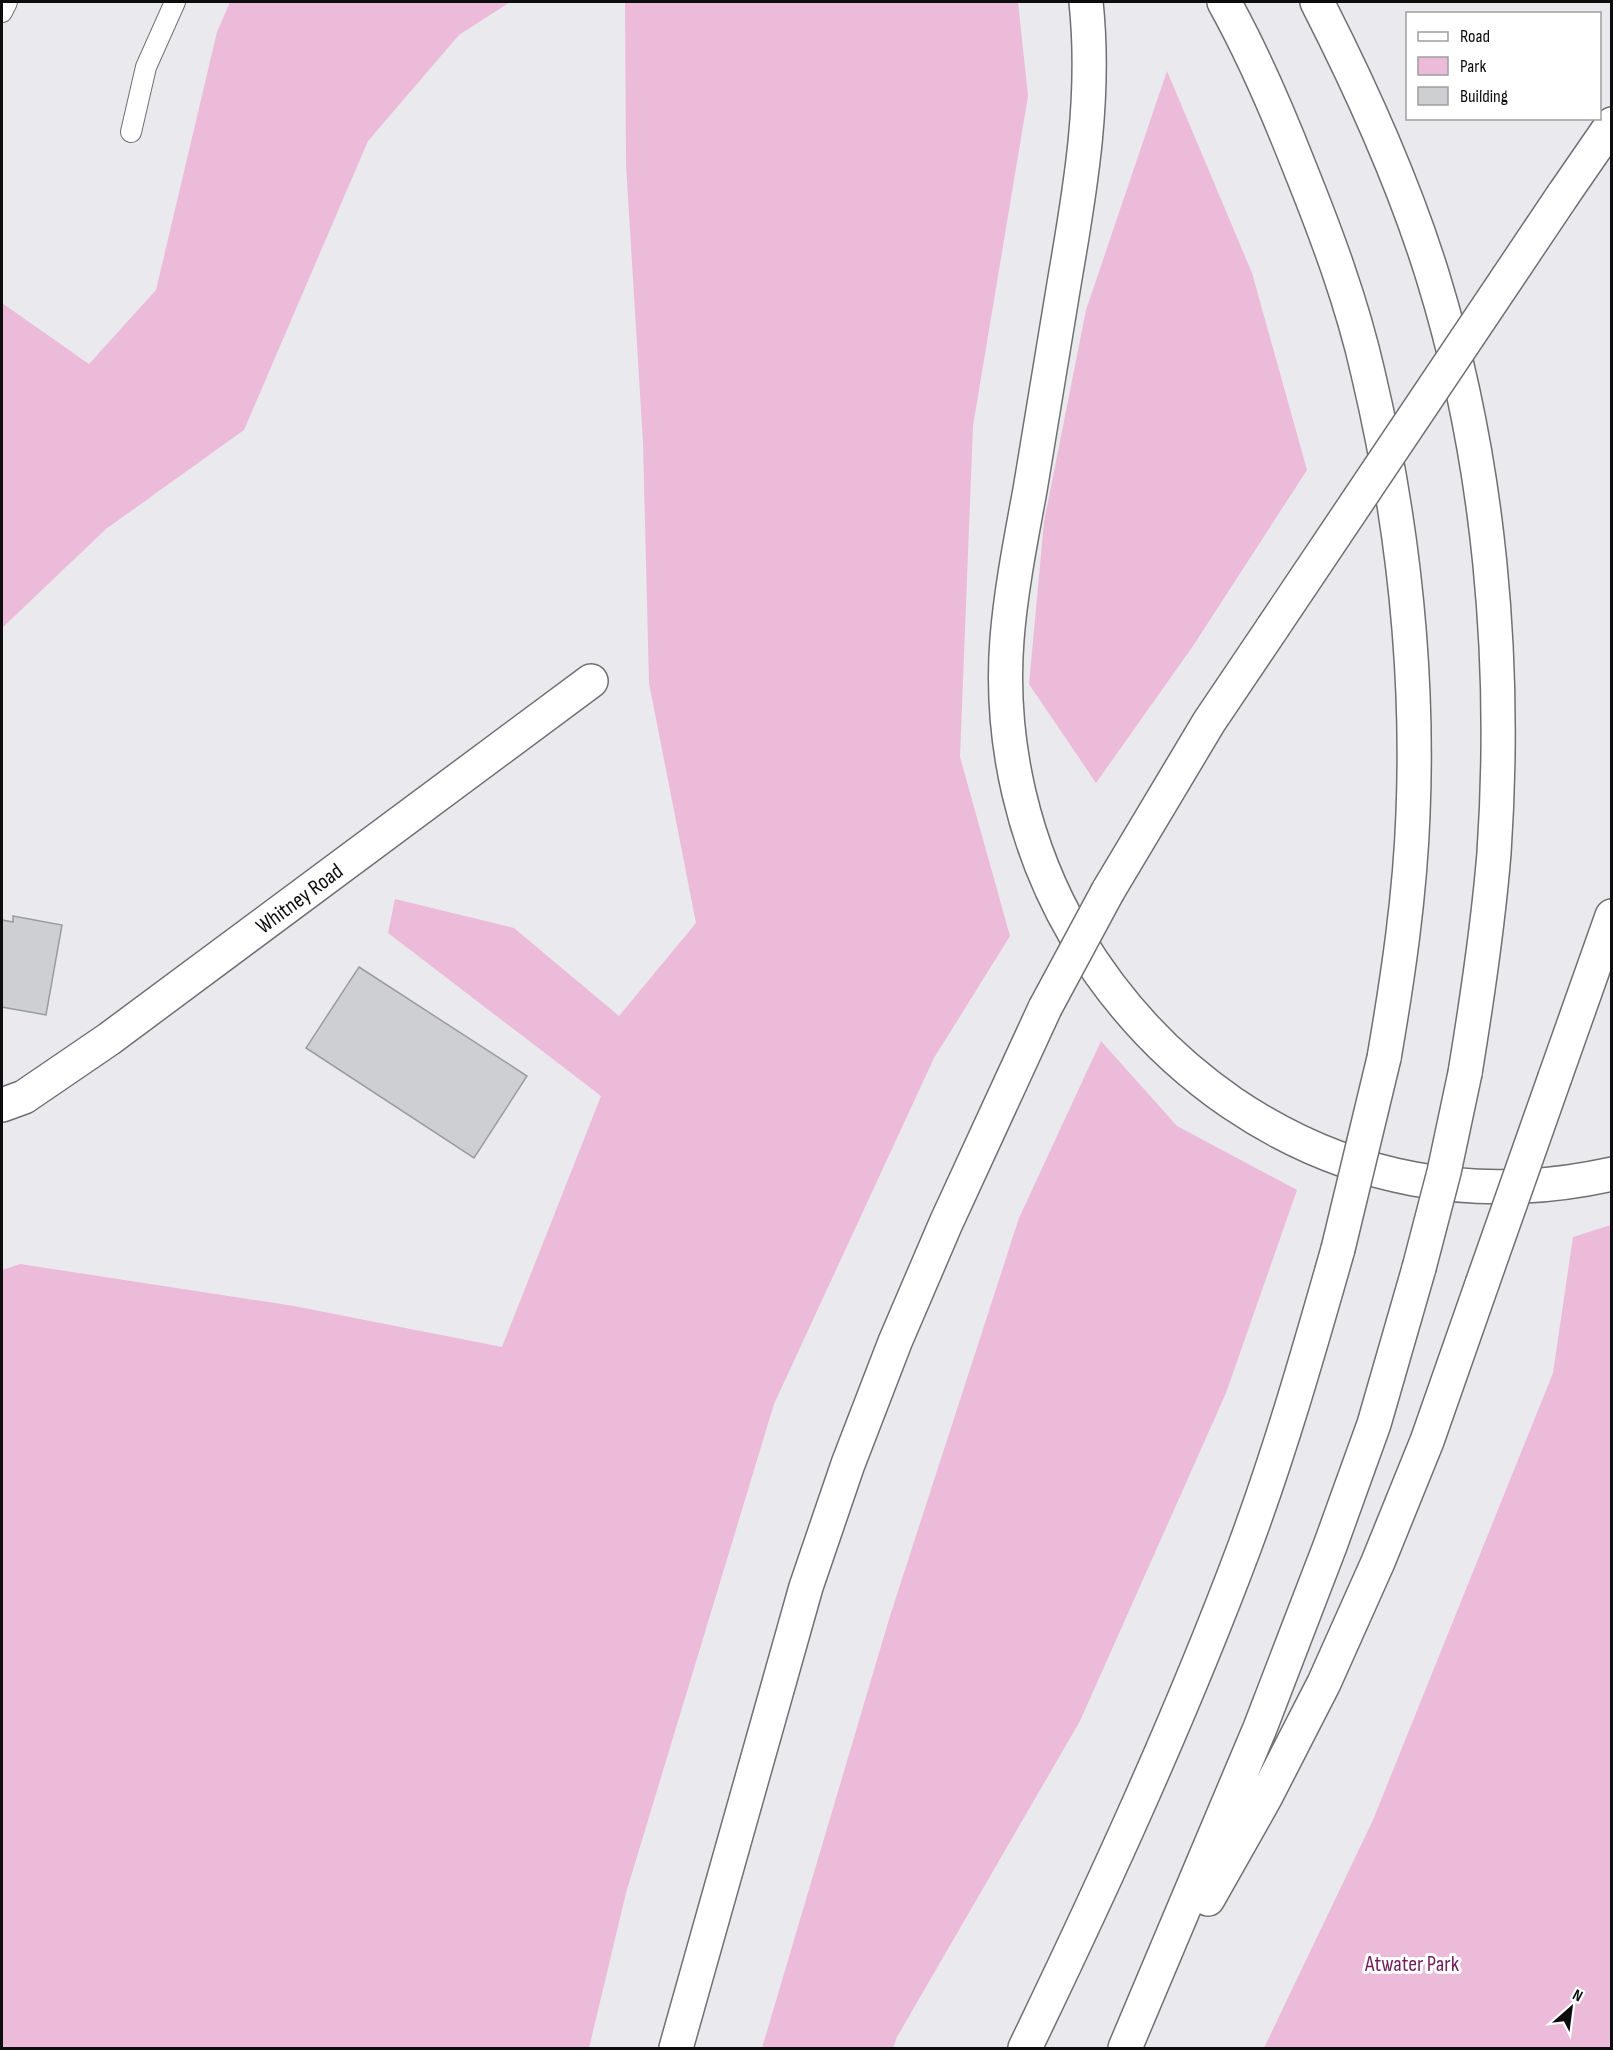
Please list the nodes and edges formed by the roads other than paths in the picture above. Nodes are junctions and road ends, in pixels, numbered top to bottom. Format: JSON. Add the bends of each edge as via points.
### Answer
{"nodes":[{"id":1,"x":7,"y":2,"type":"edge"},
{"id":2,"x":175,"y":2,"type":"edge"},
{"id":3,"x":1086,"y":2,"type":"edge"},
{"id":4,"x":1224,"y":2,"type":"edge"},
{"id":5,"x":1317,"y":2,"type":"edge"},
{"id":6,"x":2,"y":12,"type":"edge"},
{"id":7,"x":1611,"y":124,"type":"edge"},
{"id":8,"x":131,"y":132,"type":"dead end"},
{"id":9,"x":591,"y":681,"type":"dead end"},
{"id":10,"x":1611,"y":916,"type":"edge"},
{"id":11,"x":2,"y":1106,"type":"edge"},
{"id":12,"x":1611,"y":1174,"type":"edge"},
{"id":13,"x":1130,"y":2037,"type":"edge"},
{"id":14,"x":676,"y":2049,"type":"edge"},
{"id":15,"x":1024,"y":2049,"type":"edge"}],
"edges":[{"from":1,"to":6,"type":"lane"},
{"from":2,"to":8,"type":"lane","via":[[146,67]]},
{"from":3,"to":12,"type":"main road","via":[[1090,76],[1085,151],[1007,639],[1009,738],[1016,779],[1024,815],[1050,886],[1100,974],[1154,1040],[1197,1078],[1281,1132],[1344,1160],[1437,1183],[1530,1186]]},
{"from":4,"to":15,"type":"main road","bridge":true,"via":[[1284,127],[1330,247],[1368,372],[1392,494],[1408,618],[1414,747],[1407,906],[1384,1058],[1338,1249],[1285,1429],[1220,1610],[1145,1789]]},
{"from":5,"to":13,"type":"main road","bridge":true,"via":[[1384,147],[1433,276],[1466,405],[1485,526],[1496,658],[1497,788],[1488,918],[1465,1073],[1444,1172],[1374,1424],[1260,1728]]},
{"from":7,"to":14,"type":"main road","bridge":true,"via":[[1203,732],[1108,891],[1045,1008],[946,1223],[848,1464],[803,1598]]},
{"from":9,"to":11,"type":"main road","name":"Whitney Road","via":[[109,1039],[24,1097]]},
{"from":10,"to":13,"type":"main road","bridge":true,"via":[[1427,1442],[1378,1562],[1324,1683],[1265,1798]]}]}
